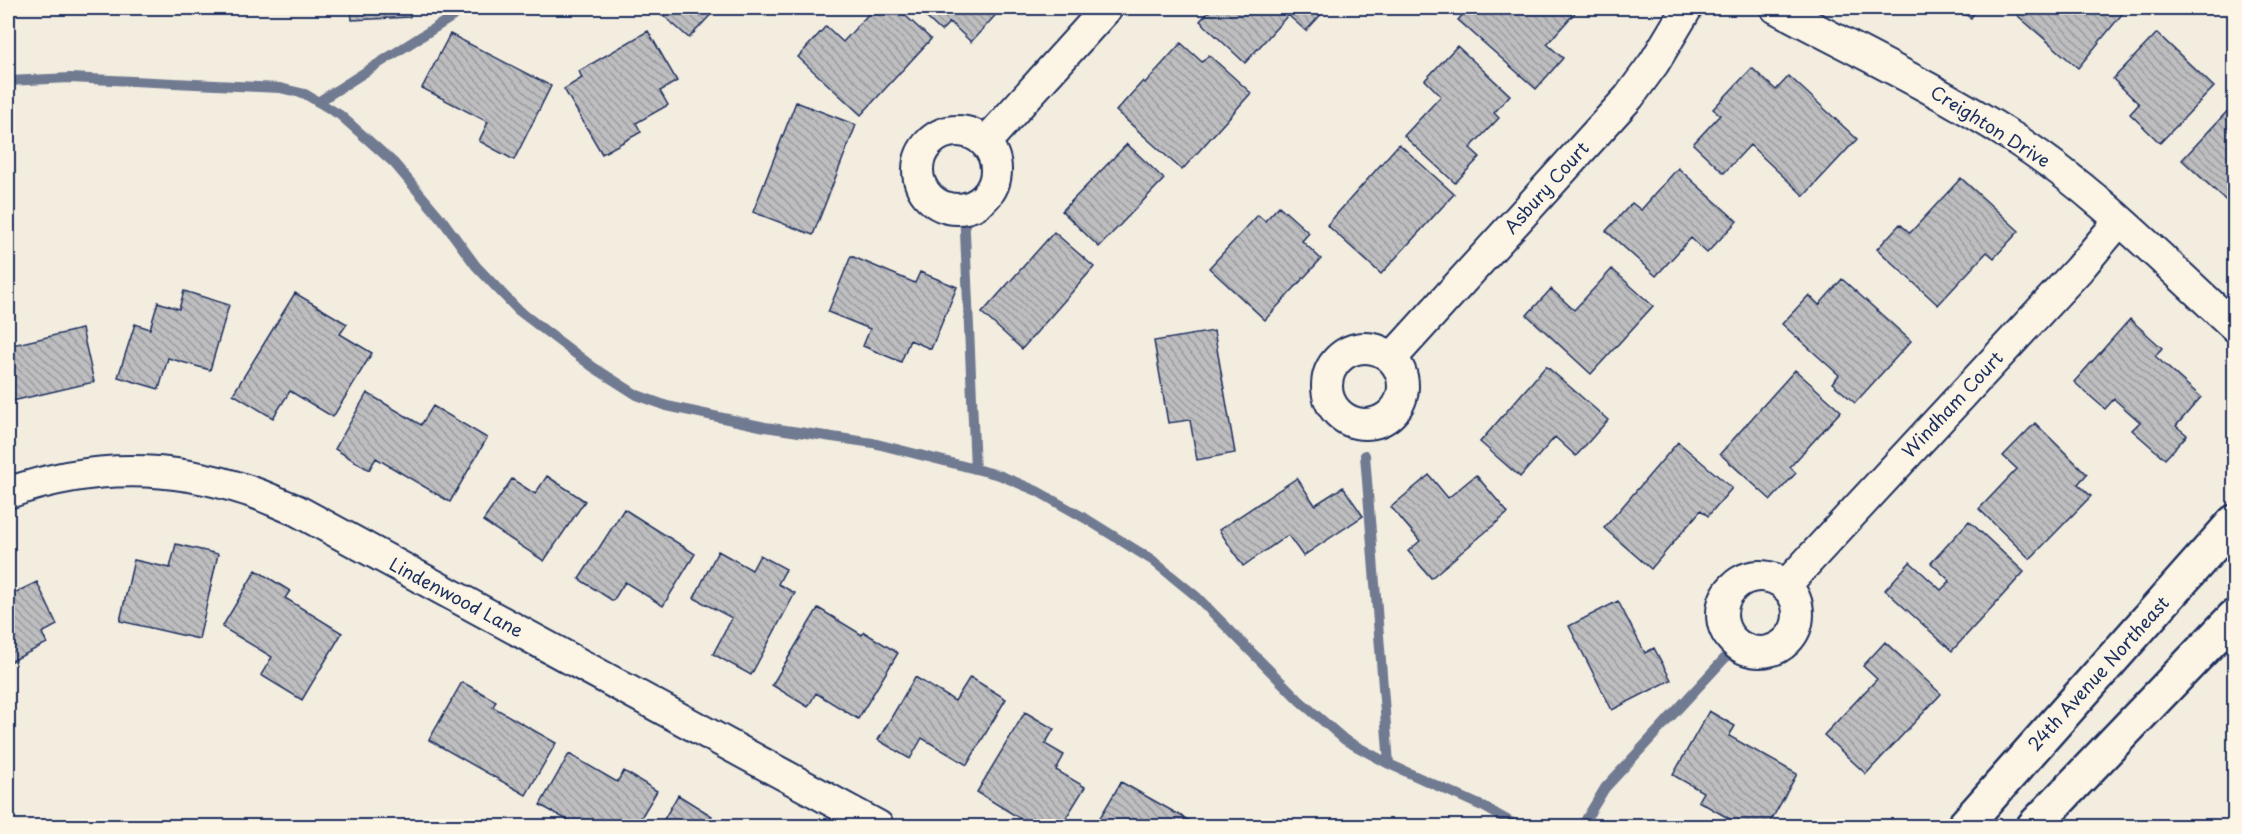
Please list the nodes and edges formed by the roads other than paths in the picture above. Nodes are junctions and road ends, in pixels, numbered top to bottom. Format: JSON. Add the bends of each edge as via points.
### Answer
{"nodes":[{"id":1,"x":1107,"y":8,"type":"edge"},
{"id":2,"x":1687,"y":8,"type":"edge"},
{"id":3,"x":1776,"y":8,"type":"edge"},
{"id":4,"x":985,"y":143,"type":"dead end"},
{"id":5,"x":2119,"y":221,"type":"junction"},
{"id":6,"x":2235,"y":326,"type":"edge"},
{"id":7,"x":1392,"y":358,"type":"dead end"},
{"id":8,"x":8,"y":493,"type":"edge"},
{"id":9,"x":2235,"y":522,"type":"edge"},
{"id":10,"x":1785,"y":586,"type":"dead end"},
{"id":11,"x":2235,"y":617,"type":"edge"},
{"id":12,"x":878,"y":826,"type":"edge"},
{"id":13,"x":1964,"y":826,"type":"edge"},
{"id":14,"x":2034,"y":826,"type":"edge"}],
"edges":[{"from":1,"to":4,"type":"street"},
{"from":2,"to":7,"type":"street","name":"Asbury Court","via":[[1629,97]]},
{"from":3,"to":5,"type":"street","name":"Creighton Drive","via":[[2013,137]]},
{"from":5,"to":6,"type":"street","name":"Creighton Drive"},
{"from":5,"to":10,"type":"street","name":"Windham Court"},
{"from":8,"to":12,"type":"street","name":"Lindenwood Lane","via":[[40,481],[114,470],[187,474],[251,491],[296,510]]},
{"from":9,"to":13,"type":"street","name":"24th Avenue Northeast"},
{"from":11,"to":14,"type":"street"}]}
